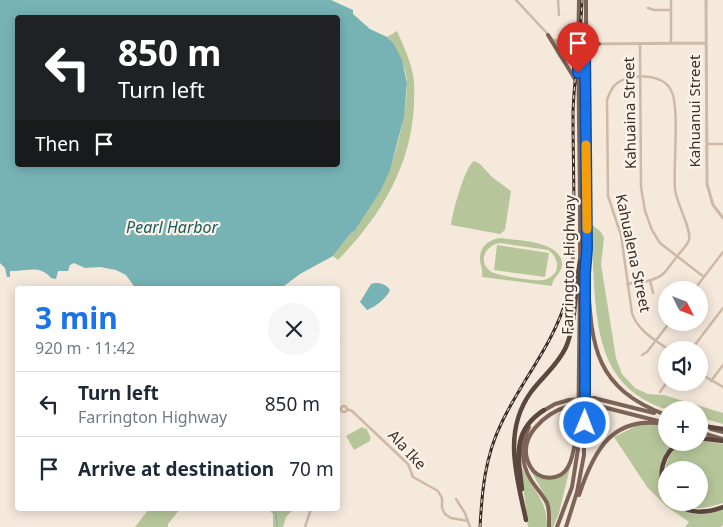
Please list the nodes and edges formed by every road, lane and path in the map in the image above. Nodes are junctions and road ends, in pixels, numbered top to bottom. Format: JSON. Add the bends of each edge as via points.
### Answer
{"nodes":[{"id":1,"x":516,"y":0,"type":"edge"},
{"id":2,"x":558,"y":0,"type":"edge"},
{"id":3,"x":580,"y":0,"type":"edge"},
{"id":4,"x":586,"y":0,"type":"edge"},
{"id":5,"x":671,"y":0,"type":"edge"},
{"id":6,"x":706,"y":0,"type":"edge"},
{"id":7,"x":648,"y":8,"type":"dead end"},
{"id":8,"x":671,"y":10,"type":"junction"},
{"id":9,"x":559,"y":14,"type":"dead end"},
{"id":10,"x":579,"y":21,"type":"junction"},
{"id":11,"x":585,"y":31,"type":"junction"},
{"id":12,"x":548,"y":35,"type":"junction"},
{"id":13,"x":553,"y":39,"type":"junction"},
{"id":14,"x":564,"y":42,"type":"junction"},
{"id":15,"x":578,"y":43,"type":"junction"},
{"id":16,"x":671,"y":43,"type":"junction"},
{"id":17,"x":705,"y":43,"type":"junction"},
{"id":18,"x":585,"y":44,"type":"junction"},
{"id":19,"x":597,"y":44,"type":"junction"},
{"id":20,"x":640,"y":44,"type":"junction"},
{"id":21,"x":585,"y":56,"type":"junction"},
{"id":22,"x":640,"y":78,"type":"junction"},
{"id":23,"x":578,"y":86,"type":"junction"},
{"id":24,"x":706,"y":144,"type":"junction"},
{"id":25,"x":723,"y":144,"type":"edge"},
{"id":26,"x":723,"y":218,"type":"edge"},
{"id":27,"x":587,"y":248,"type":"junction"},
{"id":28,"x":723,"y":252,"type":"edge"},
{"id":29,"x":677,"y":256,"type":"junction"},
{"id":30,"x":580,"y":261,"type":"junction"},
{"id":31,"x":704,"y":277,"type":"junction"},
{"id":32,"x":650,"y":280,"type":"junction"},
{"id":33,"x":701,"y":281,"type":"edge"},
{"id":34,"x":627,"y":284,"type":"junction"},
{"id":35,"x":653,"y":293,"type":"dead end"},
{"id":36,"x":723,"y":308,"type":"edge"},
{"id":37,"x":663,"y":331,"type":"edge"},
{"id":38,"x":656,"y":340,"type":"junction"},
{"id":39,"x":698,"y":341,"type":"edge"},
{"id":40,"x":642,"y":355,"type":"dead end"},
{"id":41,"x":723,"y":365,"type":"edge"},
{"id":42,"x":708,"y":378,"type":"edge"},
{"id":43,"x":711,"y":380,"type":"junction"},
{"id":44,"x":723,"y":387,"type":"edge"},
{"id":45,"x":580,"y":407,"type":"junction"},
{"id":46,"x":347,"y":409,"type":"dead end"},
{"id":47,"x":544,"y":410,"type":"junction"},
{"id":48,"x":658,"y":412,"type":"edge"},
{"id":49,"x":658,"y":414,"type":"edge"},
{"id":50,"x":658,"y":422,"type":"edge"},
{"id":51,"x":658,"y":423,"type":"edge"},
{"id":52,"x":708,"y":428,"type":"edge"},
{"id":53,"x":723,"y":431,"type":"edge"},
{"id":54,"x":708,"y":435,"type":"edge"},
{"id":55,"x":708,"y":439,"type":"edge"},
{"id":56,"x":723,"y":440,"type":"edge"},
{"id":57,"x":456,"y":499,"type":"dead end"},
{"id":58,"x":723,"y":507,"type":"edge"},
{"id":59,"x":708,"y":510,"type":"edge"},
{"id":60,"x":310,"y":511,"type":"edge"},
{"id":61,"x":690,"y":511,"type":"edge"},
{"id":62,"x":704,"y":511,"type":"edge"},
{"id":63,"x":526,"y":520,"type":"junction"},
{"id":64,"x":468,"y":521,"type":"junction"},
{"id":65,"x":305,"y":527,"type":"edge"},
{"id":66,"x":470,"y":527,"type":"edge"},
{"id":67,"x":526,"y":527,"type":"edge"},
{"id":68,"x":549,"y":527,"type":"edge"},
{"id":69,"x":558,"y":527,"type":"edge"},
{"id":70,"x":566,"y":527,"type":"edge"}],
"edges":[{"from":1,"to":12,"type":"street"},
{"from":2,"to":9,"type":"street"},
{"from":3,"to":10,"type":"main road","name":"Farrington Highway"},
{"from":4,"to":11,"type":"main road","name":"Farrington Highway"},
{"from":5,"to":8,"type":"street"},
{"from":6,"to":17,"type":"street","name":"Kahuanui Street"},
{"from":7,"to":8,"type":"street"},
{"from":8,"to":16,"type":"street"},
{"from":10,"to":14,"type":"main road","via":[[574,34]]},
{"from":10,"to":15,"type":"main road","name":"Farrington Highway"},
{"from":11,"to":18,"type":"main road","name":"Farrington Highway"},
{"from":11,"to":19,"type":"main road"},
{"from":12,"to":13,"type":"street"},
{"from":12,"to":23,"type":"main road"},
{"from":13,"to":14,"type":"street"},
{"from":13,"to":15,"type":"street","via":[[560,45]]},
{"from":14,"to":15,"type":"street"},
{"from":15,"to":18,"type":"street"},
{"from":15,"to":23,"type":"main road","name":"Farrington Highway"},
{"from":16,"to":17,"type":"street"},
{"from":16,"to":20,"type":"street"},
{"from":17,"to":24,"type":"street","name":"Kahuanui Street"},
{"from":18,"to":19,"type":"street"},
{"from":18,"to":21,"type":"main road","name":"Farrington Highway"},
{"from":19,"to":20,"type":"street"},
{"from":19,"to":21,"type":"main road"},
{"from":20,"to":22,"type":"street","name":"Kahuaina Street"},
{"from":21,"to":27,"type":"main road","name":"Farrington Highway"},
{"from":22,"to":29,"type":"street","name":"Kahuaina Street","via":[[643,204],[656,237]]},
{"from":22,"to":29,"type":"street","via":[[664,82],[674,99],[676,193],[689,235]]},
{"from":22,"to":34,"type":"street","name":"Kahualena Street","via":[[620,81],[610,90],[607,100],[608,196],[621,235]]},
{"from":23,"to":30,"type":"main road","name":"Farrington Highway"},
{"from":24,"to":25,"type":"street"},
{"from":24,"to":26,"type":"street","name":"Kahuanui Street","via":[[707,191]]},
{"from":27,"to":48,"type":"main road","via":[[590,307],[596,349],[602,365],[628,397]]},
{"from":27,"to":70,"type":"main road","name":"Farrington Highway","via":[[584,455]]},
{"from":28,"to":31,"type":"street"},
{"from":29,"to":31,"type":"street","name":"Kahuaina Street"},
{"from":29,"to":32,"type":"street","via":[[662,275]]},
{"from":30,"to":45,"type":"main road","name":"Farrington Highway"},
{"from":30,"to":63,"type":"highway","via":[[566,346],[527,397],[514,430],[513,455]]},
{"from":31,"to":33,"type":"street"},
{"from":32,"to":34,"type":"street"},
{"from":32,"to":35,"type":"street"},
{"from":34,"to":38,"type":"street","name":"Kahualena Street","via":[[634,318],[643,331]]},
{"from":36,"to":39,"type":"street"},
{"from":37,"to":38,"type":"street"},
{"from":38,"to":40,"type":"street"},
{"from":41,"to":43,"type":"street"},
{"from":42,"to":43,"type":"street"},
{"from":43,"to":44,"type":"street"},
{"from":45,"to":50,"type":"main road","bridge":true,"via":[[568,467],[560,476],[552,478],[537,474],[530,464],[527,450],[530,435],[543,418],[558,410],[569,406],[595,405]]},
{"from":45,"to":69,"type":"main road","name":"Farrington Highway","via":[[575,471]]},
{"from":46,"to":64,"type":"street","name":"Ala Ike","via":[[408,464],[413,476],[441,494],[445,514]]},
{"from":47,"to":49,"type":"main road","bridge":true,"via":[[569,400],[594,398]]},
{"from":47,"to":63,"type":"highway","via":[[526,427],[519,445]]},
{"from":47,"to":68,"type":"main road","via":[[527,430],[522,454],[526,470],[546,503]]},
{"from":51,"to":70,"type":"main road","via":[[633,425],[618,431],[603,443],[593,458]]},
{"from":52,"to":53,"type":"highway"},
{"from":54,"to":56,"type":"main road"},
{"from":55,"to":56,"type":"highway"},
{"from":57,"to":64,"type":"street"},
{"from":58,"to":59,"type":"highway"},
{"from":60,"to":65,"type":"street"},
{"from":61,"to":62,"type":"highway"},
{"from":63,"to":67,"type":"highway"},
{"from":64,"to":66,"type":"street"}]}
